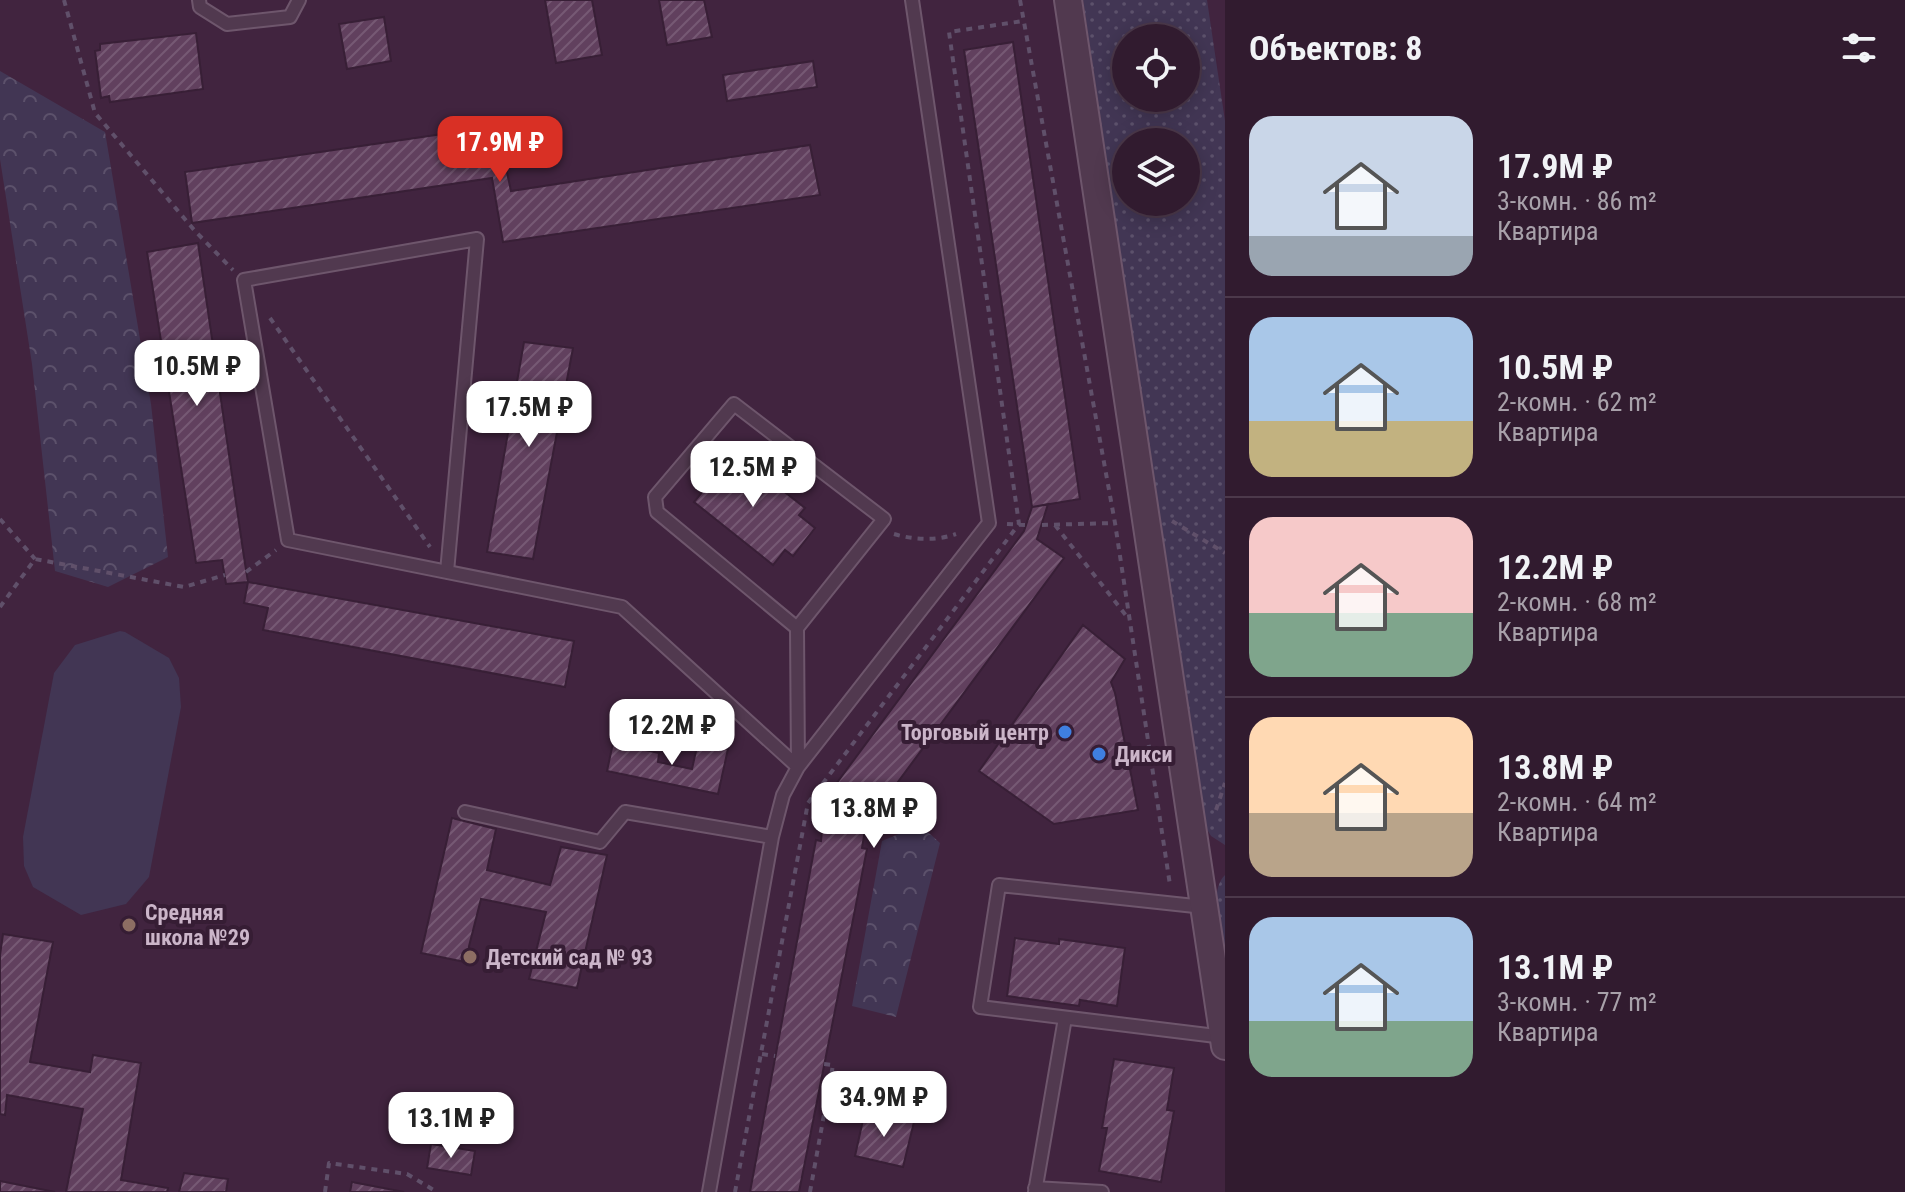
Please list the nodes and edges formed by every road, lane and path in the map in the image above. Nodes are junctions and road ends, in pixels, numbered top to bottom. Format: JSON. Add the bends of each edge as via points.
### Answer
{"nodes":[{"id":1,"x":64,"y":0,"type":"edge"},
{"id":2,"x":199,"y":0,"type":"edge"},
{"id":3,"x":299,"y":0,"type":"edge"},
{"id":4,"x":912,"y":0,"type":"edge"},
{"id":5,"x":1020,"y":0,"type":"edge"},
{"id":6,"x":1068,"y":0,"type":"edge"},
{"id":7,"x":1023,"y":21,"type":"junction"},
{"id":8,"x":244,"y":280,"type":"junction"},
{"id":9,"x":270,"y":318,"type":"dead end"},
{"id":10,"x":1165,"y":517,"type":"dead end"},
{"id":11,"x":0,"y":519,"type":"edge"},
{"id":12,"x":989,"y":523,"type":"junction"},
{"id":13,"x":1115,"y":523,"type":"junction"},
{"id":14,"x":1019,"y":524,"type":"junction"},
{"id":15,"x":1026,"y":525,"type":"dead end"},
{"id":16,"x":1042,"y":525,"type":"dead end"},
{"id":17,"x":1055,"y":525,"type":"junction"},
{"id":18,"x":876,"y":529,"type":"junction"},
{"id":19,"x":288,"y":540,"type":"junction"},
{"id":20,"x":1225,"y":553,"type":"edge"},
{"id":21,"x":35,"y":559,"type":"junction"},
{"id":22,"x":246,"y":572,"type":"dead end"},
{"id":23,"x":447,"y":572,"type":"junction"},
{"id":24,"x":225,"y":575,"type":"dead end"},
{"id":25,"x":0,"y":607,"type":"edge"},
{"id":26,"x":1130,"y":620,"type":"junction"},
{"id":27,"x":797,"y":628,"type":"junction"},
{"id":28,"x":798,"y":767,"type":"junction"},
{"id":29,"x":465,"y":812,"type":"dead end"},
{"id":30,"x":772,"y":837,"type":"junction"},
{"id":31,"x":1173,"y":903,"type":"junction"},
{"id":32,"x":1204,"y":907,"type":"junction"},
{"id":33,"x":1065,"y":1018,"type":"junction"},
{"id":34,"x":1224,"y":1042,"type":"edge"},
{"id":35,"x":762,"y":1053,"type":"junction"},
{"id":36,"x":775,"y":1056,"type":"dead end"},
{"id":37,"x":824,"y":1064,"type":"dead end"},
{"id":38,"x":1035,"y":1190,"type":"edge"},
{"id":39,"x":325,"y":1192,"type":"edge"},
{"id":40,"x":437,"y":1192,"type":"edge"},
{"id":41,"x":709,"y":1192,"type":"edge"},
{"id":42,"x":735,"y":1192,"type":"edge"},
{"id":43,"x":810,"y":1192,"type":"edge"},
{"id":44,"x":1102,"y":1192,"type":"edge"}],
"edges":[{"from":1,"to":8,"type":"path","via":[[95,113]]},
{"from":2,"to":3,"type":"lane","via":[[200,7],[227,24],[290,17]]},
{"from":4,"to":12,"type":"lane"},
{"from":5,"to":7,"type":"path"},
{"from":6,"to":32,"type":"street"},
{"from":7,"to":13,"type":"path"},
{"from":7,"to":14,"type":"path","via":[[949,32]]},
{"from":8,"to":19,"type":"lane"},
{"from":8,"to":23,"type":"lane","via":[[477,239]]},
{"from":9,"to":23,"type":"path"},
{"from":10,"to":20,"type":"path"},
{"from":11,"to":21,"type":"path"},
{"from":12,"to":18,"type":"path","via":[[942,539],[906,538]]},
{"from":12,"to":28,"type":"lane"},
{"from":13,"to":17,"type":"path"},
{"from":13,"to":26,"type":"path"},
{"from":14,"to":15,"type":"path"},
{"from":14,"to":35,"type":"path","via":[[808,803]]},
{"from":16,"to":17,"type":"path"},
{"from":17,"to":26,"type":"path"},
{"from":18,"to":27,"type":"lane"},
{"from":18,"to":27,"type":"lane","via":[[884,519],[734,404],[655,497],[657,512]]},
{"from":19,"to":22,"type":"path"},
{"from":19,"to":23,"type":"lane"},
{"from":21,"to":24,"type":"path","via":[[184,587]]},
{"from":21,"to":25,"type":"path"},
{"from":23,"to":28,"type":"lane","via":[[622,607]]},
{"from":26,"to":31,"type":"path"},
{"from":27,"to":28,"type":"lane"},
{"from":28,"to":30,"type":"lane","via":[[783,795]]},
{"from":29,"to":30,"type":"lane","via":[[600,842],[625,812]]},
{"from":30,"to":41,"type":"lane"},
{"from":31,"to":32,"type":"lane"},
{"from":31,"to":33,"type":"lane","via":[[999,885],[980,1007]]},
{"from":32,"to":34,"type":"street"},
{"from":33,"to":34,"type":"lane"},
{"from":33,"to":38,"type":"lane"},
{"from":35,"to":36,"type":"path"},
{"from":35,"to":42,"type":"path"},
{"from":37,"to":43,"type":"path","via":[[833,1065]]},
{"from":38,"to":44,"type":"lane"},
{"from":39,"to":40,"type":"path","via":[[329,1163],[407,1174]]}]}
